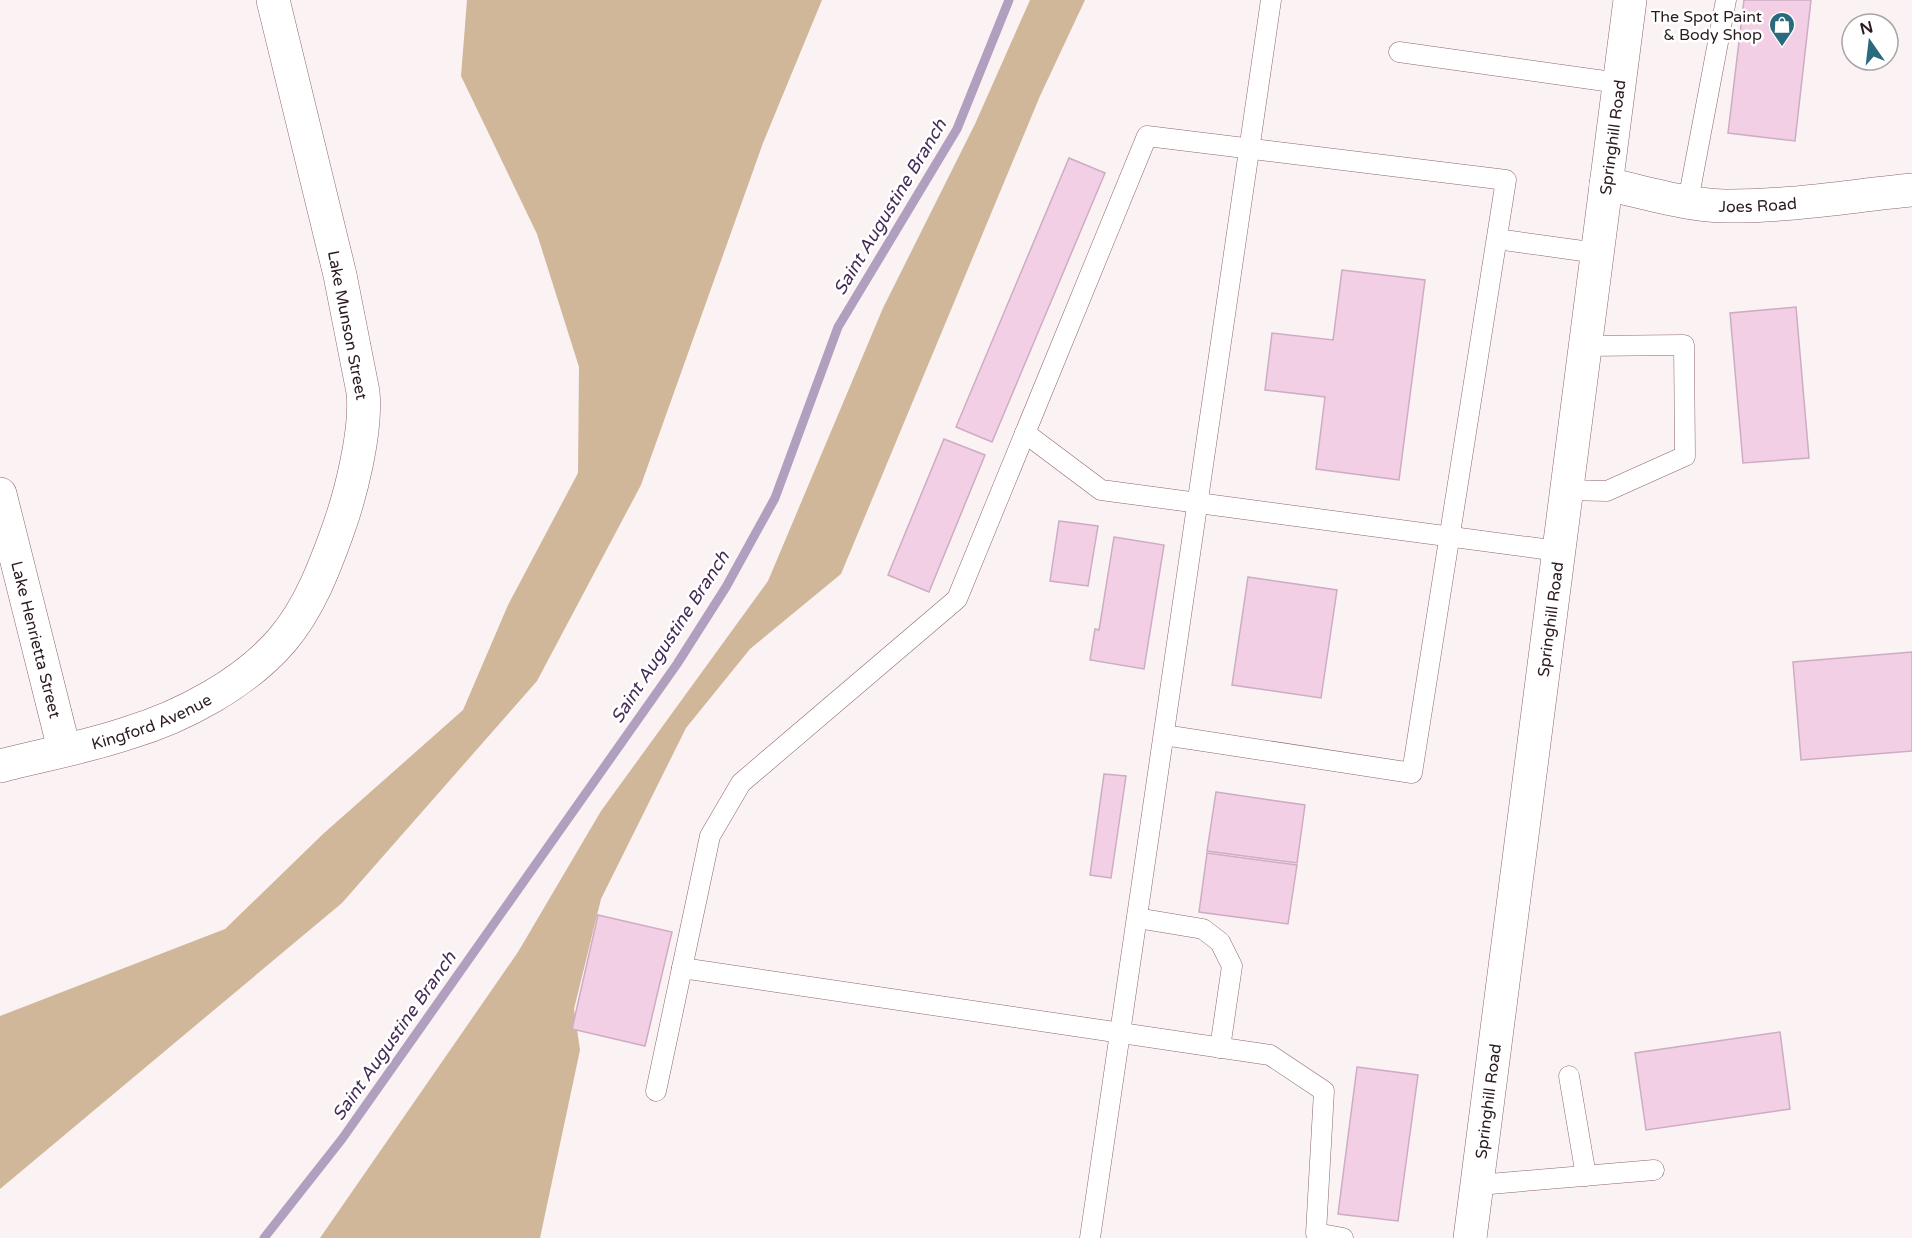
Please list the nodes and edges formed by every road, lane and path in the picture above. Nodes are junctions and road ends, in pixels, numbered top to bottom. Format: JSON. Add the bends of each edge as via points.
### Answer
{"nodes":[{"id":1,"x":273,"y":0,"type":"edge"},
{"id":2,"x":1271,"y":0,"type":"edge"},
{"id":3,"x":1630,"y":0,"type":"edge"},
{"id":4,"x":1726,"y":0,"type":"edge"},
{"id":5,"x":1399,"y":52,"type":"dead end"},
{"id":6,"x":1619,"y":83,"type":"junction"},
{"id":7,"x":1250,"y":149,"type":"junction"},
{"id":8,"x":1606,"y":184,"type":"junction"},
{"id":9,"x":1912,"y":190,"type":"edge"},
{"id":10,"x":1688,"y":201,"type":"junction"},
{"id":11,"x":1497,"y":239,"type":"junction"},
{"id":12,"x":1597,"y":253,"type":"junction"},
{"id":13,"x":1585,"y":346,"type":"junction"},
{"id":14,"x":1025,"y":433,"type":"junction"},
{"id":15,"x":1566,"y":490,"type":"junction"},
{"id":16,"x":0,"y":494,"type":"edge"},
{"id":17,"x":1198,"y":502,"type":"junction"},
{"id":18,"x":1449,"y":537,"type":"junction"},
{"id":19,"x":1558,"y":551,"type":"junction"},
{"id":20,"x":282,"y":640,"type":"joint"},
{"id":21,"x":1164,"y":735,"type":"junction"},
{"id":22,"x":64,"y":749,"type":"junction"},
{"id":23,"x":0,"y":766,"type":"edge"},
{"id":24,"x":1137,"y":918,"type":"junction"},
{"id":25,"x":682,"y":968,"type":"junction"},
{"id":26,"x":1120,"y":1033,"type":"junction"},
{"id":27,"x":1220,"y":1048,"type":"junction"},
{"id":28,"x":1569,"y":1076,"type":"dead end"},
{"id":29,"x":656,"y":1091,"type":"dead end"},
{"id":30,"x":1654,"y":1170,"type":"dead end"},
{"id":31,"x":1586,"y":1176,"type":"junction"},
{"id":32,"x":1478,"y":1185,"type":"junction"},
{"id":33,"x":1090,"y":1238,"type":"edge"},
{"id":34,"x":1343,"y":1238,"type":"edge"},
{"id":35,"x":1470,"y":1238,"type":"edge"}],
"edges":[{"from":1,"to":20,"type":"street","name":"Lake Munson Street","via":[[340,275],[364,407],[344,516],[322,574]]},
{"from":2,"to":7,"type":"lane"},
{"from":3,"to":6,"type":"street","name":"Springhill Road"},
{"from":4,"to":10,"type":"lane"},
{"from":5,"to":6,"type":"lane"},
{"from":6,"to":8,"type":"street","name":"Springhill Road"},
{"from":7,"to":11,"type":"lane","via":[[1506,180]]},
{"from":7,"to":14,"type":"lane","via":[[1147,136]]},
{"from":7,"to":17,"type":"lane"},
{"from":8,"to":10,"type":"street","name":"Joes Road"},
{"from":8,"to":12,"type":"street","name":"Springhill Road"},
{"from":9,"to":10,"type":"street","name":"Joes Road","via":[[1770,204],[1722,206]]},
{"from":11,"to":12,"type":"lane"},
{"from":11,"to":18,"type":"lane"},
{"from":12,"to":13,"type":"street","name":"Springhill Road"},
{"from":13,"to":15,"type":"street","name":"Springhill Road"},
{"from":13,"to":15,"type":"lane","via":[[1684,345],[1685,456],[1607,491]]},
{"from":14,"to":17,"type":"lane","via":[[1101,490]]},
{"from":14,"to":25,"type":"lane","via":[[957,599],[741,783],[710,836]]},
{"from":15,"to":19,"type":"street","name":"Springhill Road"},
{"from":16,"to":22,"type":"street","name":"Lake Henrietta Street"},
{"from":17,"to":18,"type":"lane"},
{"from":17,"to":21,"type":"lane"},
{"from":18,"to":19,"type":"lane"},
{"from":18,"to":21,"type":"lane","via":[[1412,773]]},
{"from":19,"to":32,"type":"street","name":"Springhill Road"},
{"from":20,"to":22,"type":"street","name":"Kingford Avenue","via":[[261,662],[218,693],[177,714],[129,733]]},
{"from":21,"to":24,"type":"lane"},
{"from":22,"to":23,"type":"street","name":"Kingford Avenue"},
{"from":24,"to":26,"type":"lane"},
{"from":24,"to":27,"type":"lane","via":[[1203,929],[1220,942],[1232,966]]},
{"from":25,"to":26,"type":"lane"},
{"from":25,"to":29,"type":"lane"},
{"from":26,"to":27,"type":"lane"},
{"from":26,"to":33,"type":"lane"},
{"from":27,"to":34,"type":"lane","via":[[1270,1055],[1324,1091],[1316,1233]]},
{"from":28,"to":31,"type":"lane"},
{"from":30,"to":31,"type":"lane"},
{"from":31,"to":32,"type":"lane"},
{"from":32,"to":35,"type":"street","name":"Springhill Road"}]}
